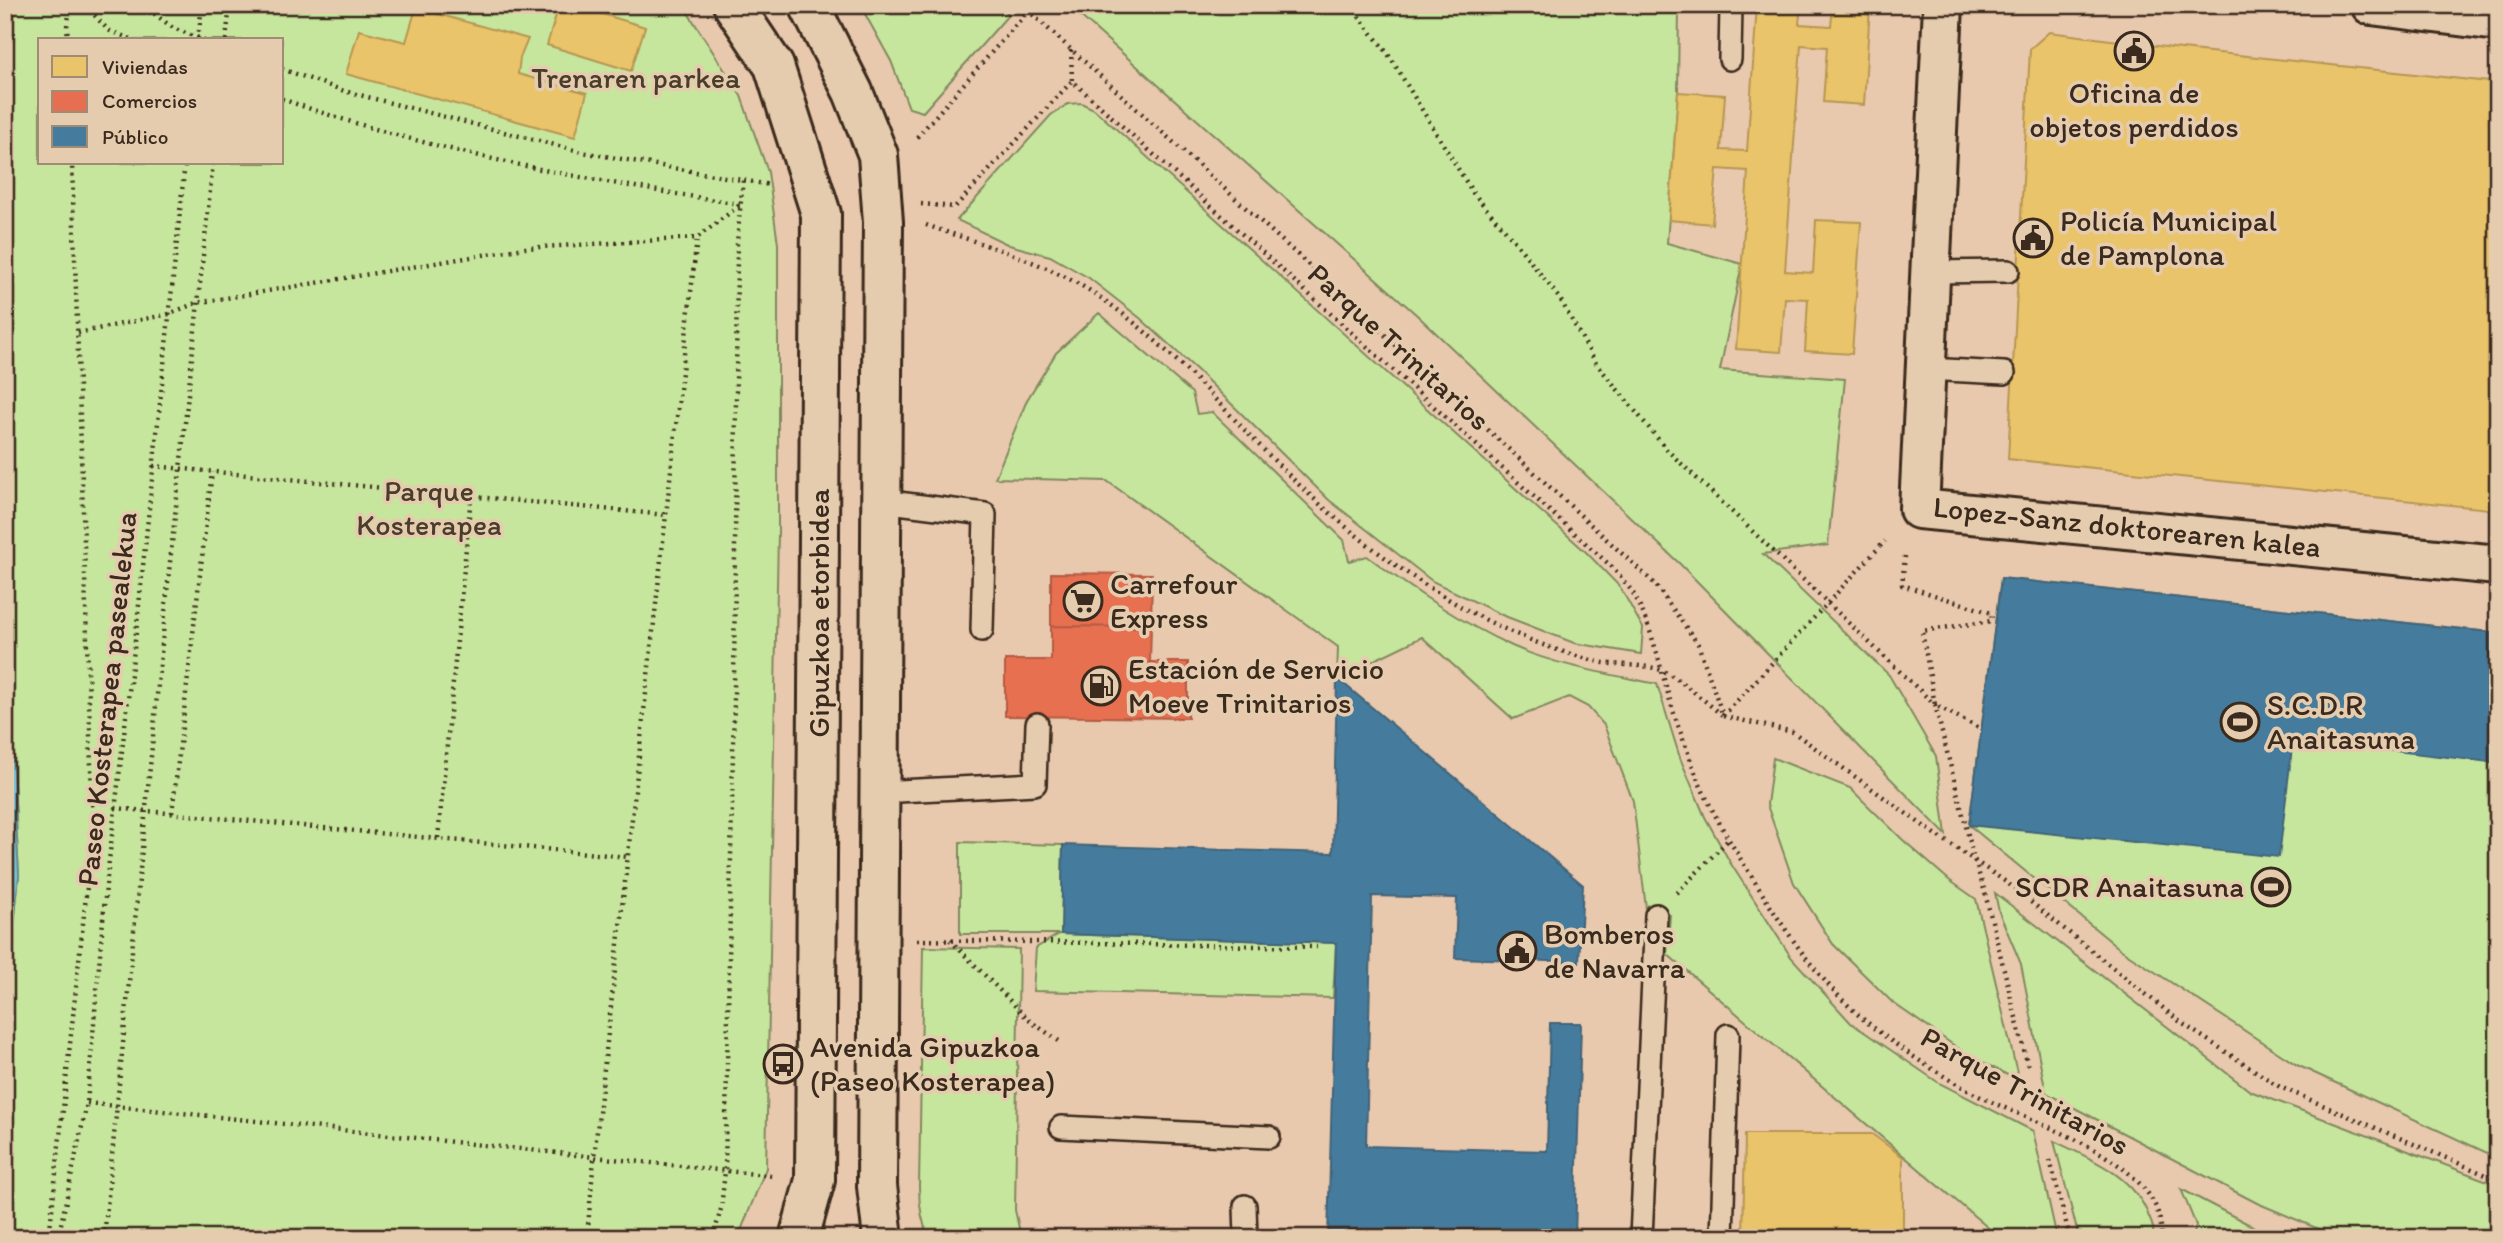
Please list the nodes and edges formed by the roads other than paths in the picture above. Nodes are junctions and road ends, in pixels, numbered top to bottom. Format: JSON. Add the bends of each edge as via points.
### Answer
{"nodes":[{"id":1,"x":733,"y":5,"type":"edge"},
{"id":2,"x":809,"y":5,"type":"edge"},
{"id":3,"x":1731,"y":5,"type":"edge"},
{"id":4,"x":1943,"y":5,"type":"edge"},
{"id":5,"x":2371,"y":5,"type":"edge"},
{"id":6,"x":2498,"y":21,"type":"edge"},
{"id":7,"x":1730,"y":59,"type":"dead end"},
{"id":8,"x":2008,"y":271,"type":"dead end"},
{"id":9,"x":1930,"y":272,"type":"junction"},
{"id":10,"x":1926,"y":369,"type":"junction"},
{"id":11,"x":2004,"y":373,"type":"dead end"},
{"id":12,"x":883,"y":501,"type":"junction"},
{"id":13,"x":2498,"y":565,"type":"edge"},
{"id":14,"x":982,"y":630,"type":"dead end"},
{"id":15,"x":1037,"y":724,"type":"dead end"},
{"id":16,"x":879,"y":792,"type":"junction"},
{"id":17,"x":1656,"y":915,"type":"road end"},
{"id":18,"x":1728,"y":1035,"type":"dead end"},
{"id":19,"x":1061,"y":1127,"type":"dead end"},
{"id":20,"x":1269,"y":1137,"type":"dead end"},
{"id":21,"x":1245,"y":1206,"type":"dead end"},
{"id":22,"x":799,"y":1238,"type":"edge"},
{"id":23,"x":883,"y":1238,"type":"edge"},
{"id":24,"x":1246,"y":1238,"type":"edge"},
{"id":25,"x":1641,"y":1238,"type":"edge"},
{"id":26,"x":1723,"y":1238,"type":"edge"}],
"edges":[{"from":1,"to":22,"type":"street","name":"Gipuzkoa etorbidea","via":[[774,66],[821,214],[815,1180]]},
{"from":2,"to":12,"type":"street","name":"Gipuzkoa etorbidea","via":[[853,92],[878,155],[883,222]]},
{"from":3,"to":7,"type":"lane"},
{"from":4,"to":9,"type":"street","name":"Lopez-Sanz doktorearen kalea"},
{"from":5,"to":6,"type":"street"},
{"from":8,"to":9,"type":"lane"},
{"from":9,"to":10,"type":"street","name":"Lopez-Sanz doktorearen kalea"},
{"from":10,"to":11,"type":"lane"},
{"from":10,"to":13,"type":"street","name":"Lopez-Sanz doktorearen kalea","via":[[1919,509]]},
{"from":12,"to":14,"type":"lane","via":[[985,514]]},
{"from":12,"to":16,"type":"street","name":"Gipuzkoa etorbidea"},
{"from":15,"to":16,"type":"lane","via":[[1035,785]]},
{"from":16,"to":23,"type":"street","name":"Gipuzkoa etorbidea","via":[[877,1186]]},
{"from":17,"to":25,"type":"lane"},
{"from":18,"to":26,"type":"lane"},
{"from":19,"to":20,"type":"lane"},
{"from":21,"to":24,"type":"lane"}]}
